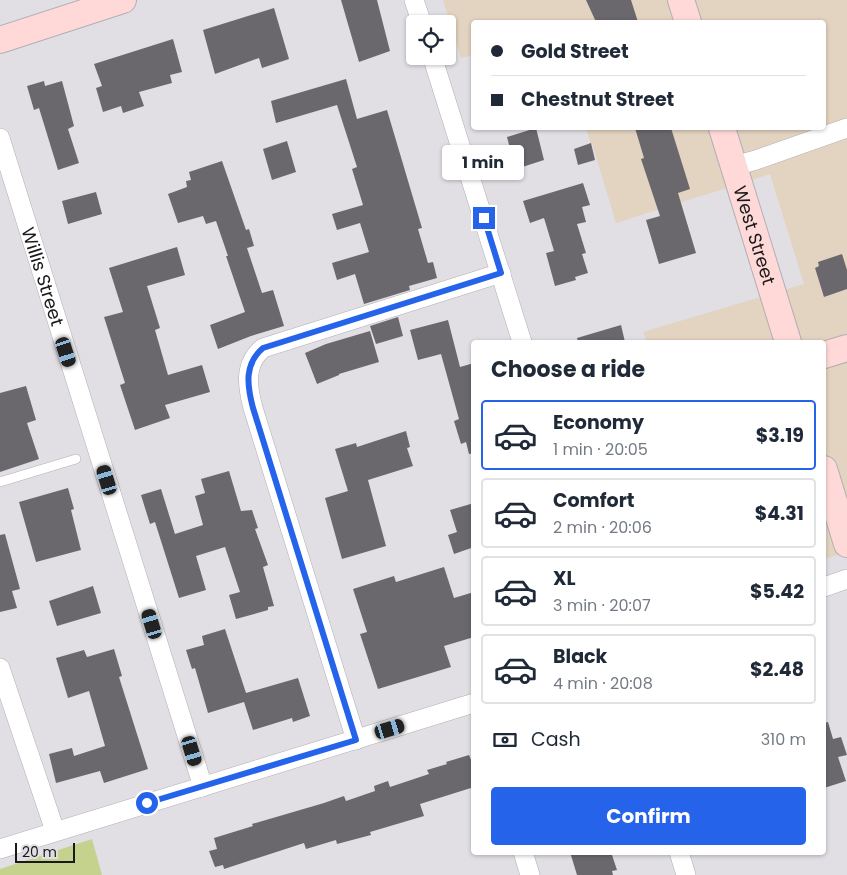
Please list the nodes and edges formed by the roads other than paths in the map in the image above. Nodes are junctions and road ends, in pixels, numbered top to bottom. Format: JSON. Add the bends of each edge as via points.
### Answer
{"nodes":[{"id":1,"x":123,"y":0,"type":"edge"},
{"id":2,"x":414,"y":0,"type":"edge"},
{"id":3,"x":681,"y":0,"type":"edge"},
{"id":4,"x":419,"y":15,"type":"edge"},
{"id":5,"x":687,"y":20,"type":"edge"},
{"id":6,"x":0,"y":40,"type":"edge"},
{"id":7,"x":435,"y":65,"type":"edge"},
{"id":8,"x":847,"y":128,"type":"edge"},
{"id":9,"x":723,"y":130,"type":"edge"},
{"id":10,"x":0,"y":138,"type":"edge"},
{"id":11,"x":734,"y":166,"type":"junction"},
{"id":12,"x":501,"y":273,"type":"junction"},
{"id":13,"x":521,"y":340,"type":"edge"},
{"id":14,"x":787,"y":340,"type":"edge"},
{"id":15,"x":847,"y":348,"type":"edge"},
{"id":16,"x":826,"y":355,"type":"edge"},
{"id":17,"x":76,"y":460,"type":"dead end"},
{"id":18,"x":826,"y":476,"type":"edge"},
{"id":19,"x":0,"y":482,"type":"edge"},
{"id":20,"x":847,"y":544,"type":"edge"},
{"id":21,"x":847,"y":579,"type":"edge"},
{"id":22,"x":826,"y":586,"type":"edge"},
{"id":23,"x":0,"y":668,"type":"edge"},
{"id":24,"x":471,"y":704,"type":"edge"},
{"id":25,"x":356,"y":740,"type":"junction"},
{"id":26,"x":203,"y":787,"type":"junction"},
{"id":27,"x":55,"y":831,"type":"junction"},
{"id":28,"x":0,"y":849,"type":"edge"},
{"id":29,"x":524,"y":855,"type":"edge"},
{"id":30,"x":680,"y":855,"type":"edge"},
{"id":31,"x":530,"y":875,"type":"edge"},
{"id":32,"x":686,"y":875,"type":"edge"}],
"edges":[{"from":1,"to":6,"type":"street"},
{"from":2,"to":4,"type":"street"},
{"from":3,"to":5,"type":"street"},
{"from":7,"to":12,"type":"street"},
{"from":8,"to":11,"type":"street"},
{"from":9,"to":11,"type":"street","name":"West Street"},
{"from":10,"to":26,"type":"street","name":"Willis Street"},
{"from":11,"to":14,"type":"street","name":"West Street"},
{"from":12,"to":13,"type":"street"},
{"from":12,"to":25,"type":"street","via":[[263,348],[252,359],[249,391],[253,408]]},
{"from":15,"to":16,"type":"street"},
{"from":17,"to":19,"type":"lane"},
{"from":18,"to":20,"type":"street"},
{"from":21,"to":22,"type":"street"},
{"from":23,"to":27,"type":"street"},
{"from":24,"to":25,"type":"street"},
{"from":25,"to":26,"type":"street"},
{"from":26,"to":27,"type":"street"},
{"from":27,"to":28,"type":"street"},
{"from":29,"to":31,"type":"street"},
{"from":30,"to":32,"type":"street"}]}
